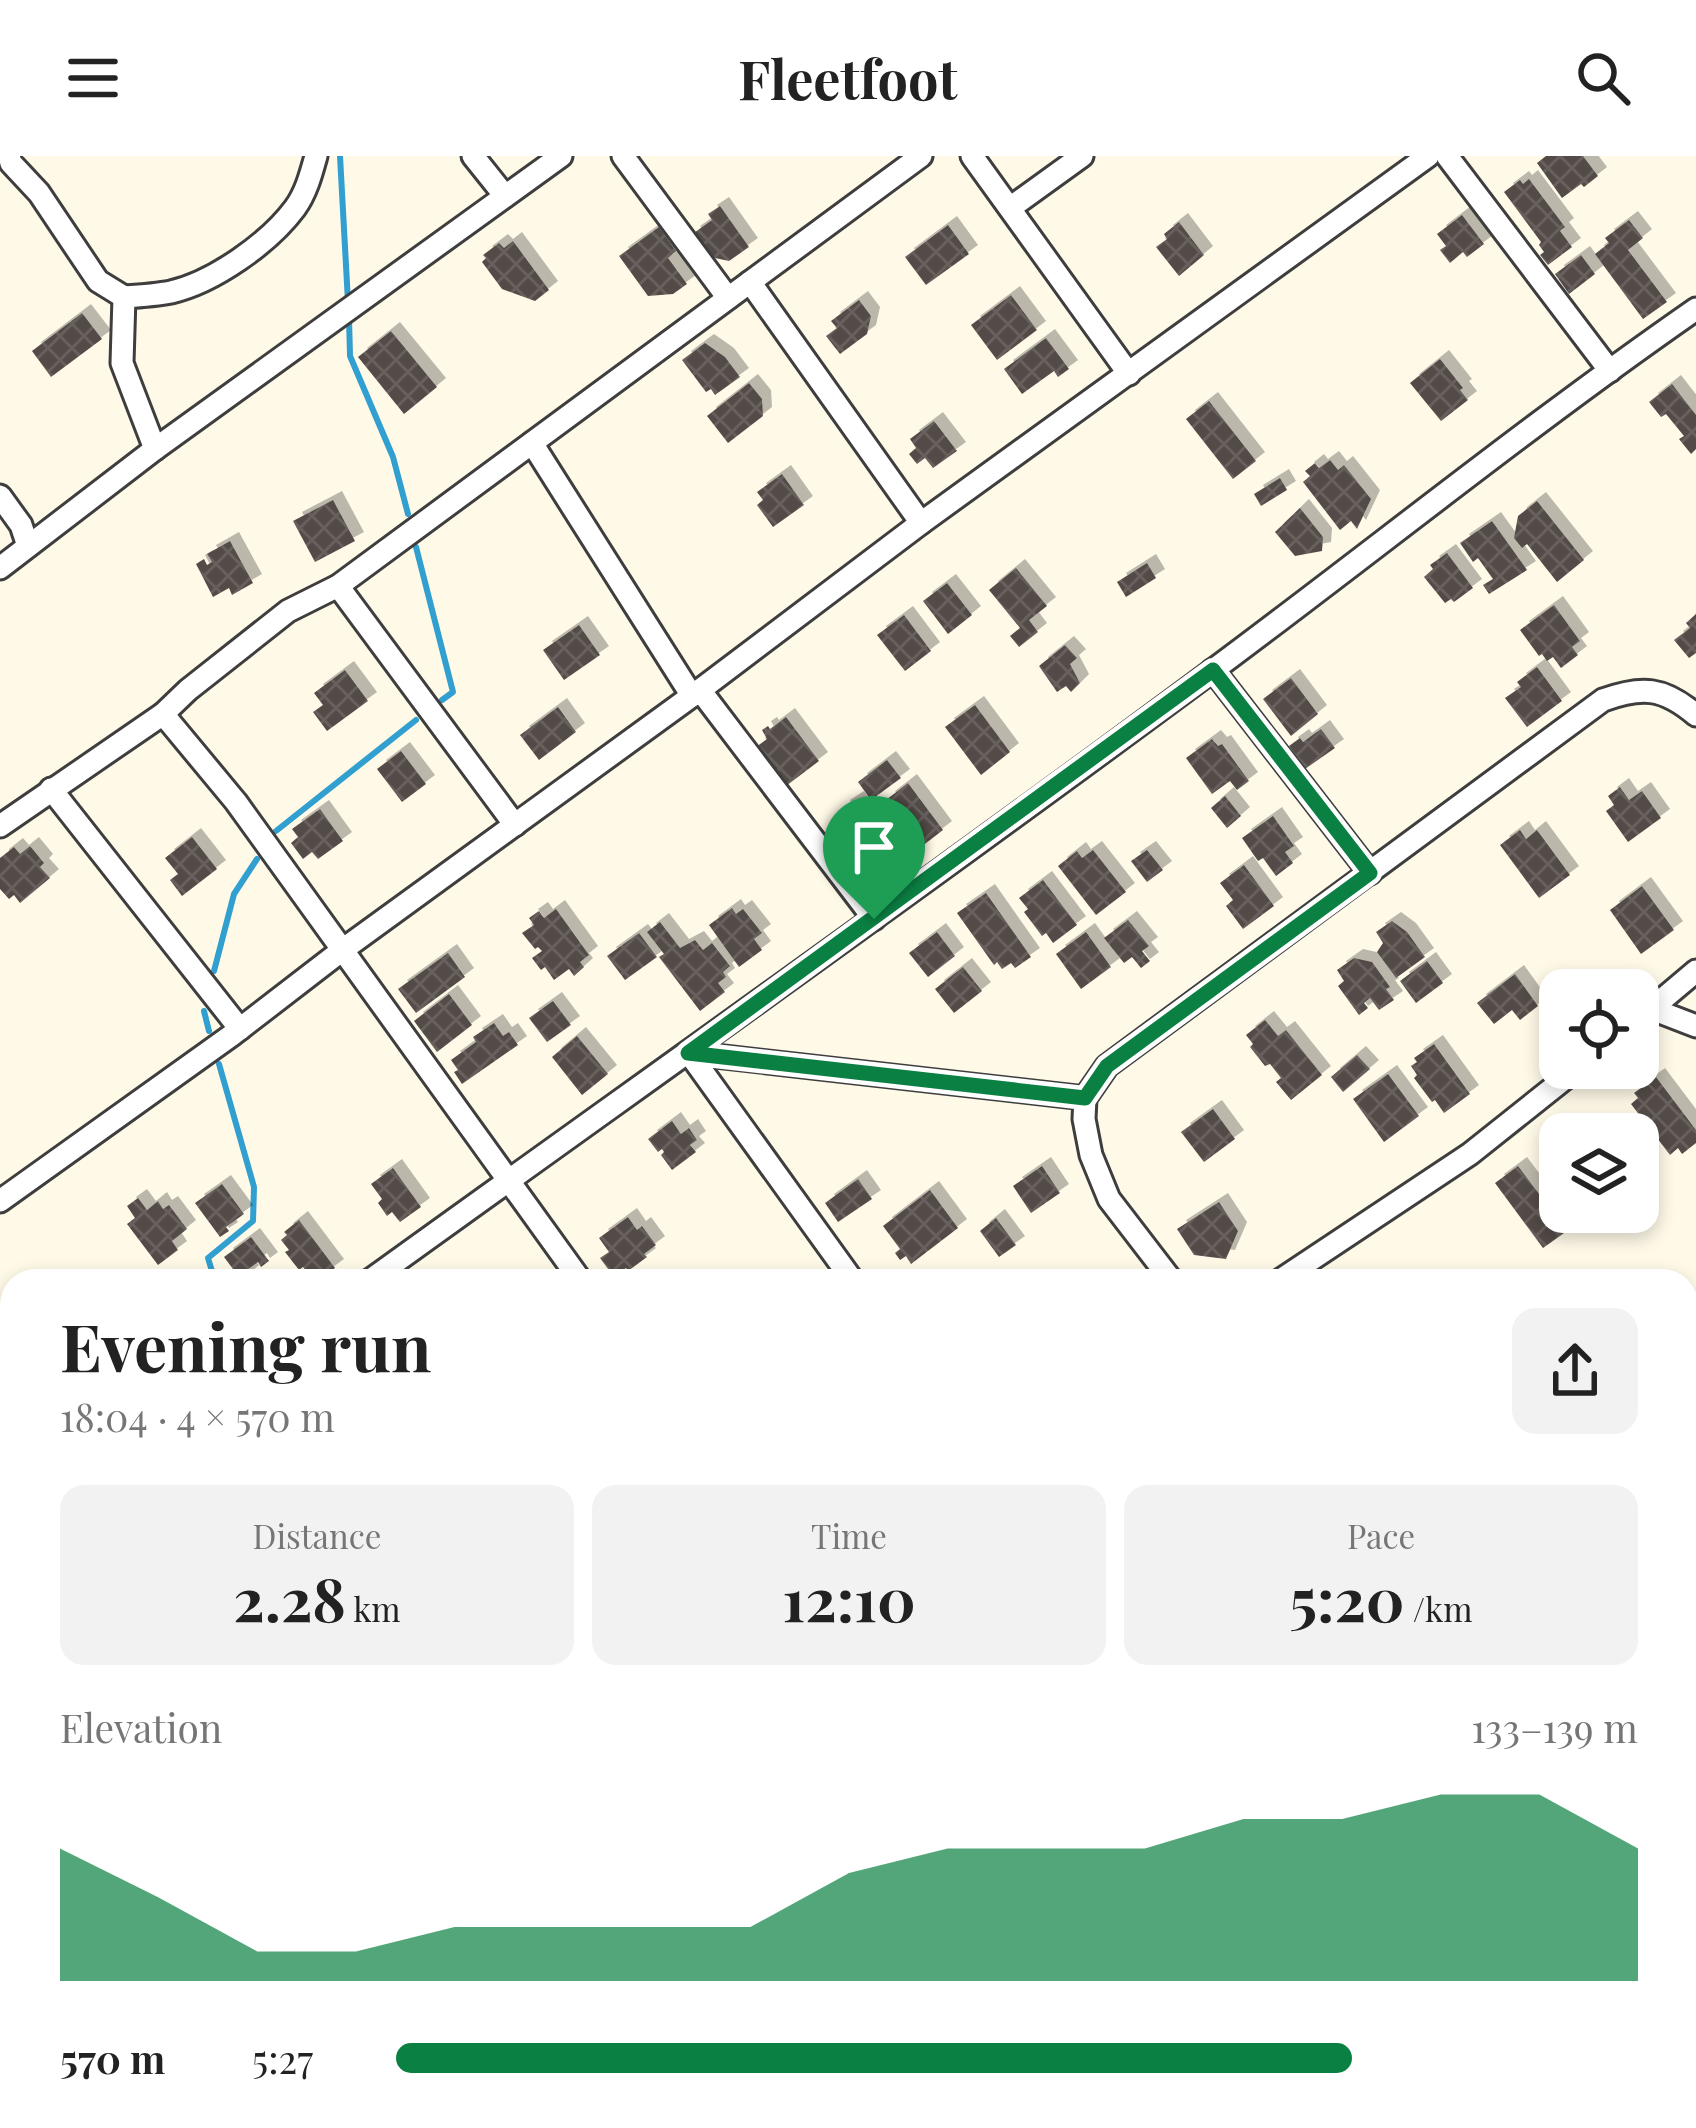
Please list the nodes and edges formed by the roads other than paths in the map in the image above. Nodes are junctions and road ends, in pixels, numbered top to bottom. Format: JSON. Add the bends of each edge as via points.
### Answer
{"nodes":[{"id":1,"x":9,"y":156,"type":"edge"},
{"id":2,"x":316,"y":156,"type":"edge"},
{"id":3,"x":473,"y":156,"type":"edge"},
{"id":4,"x":561,"y":156,"type":"edge"},
{"id":5,"x":623,"y":156,"type":"edge"},
{"id":6,"x":921,"y":156,"type":"edge"},
{"id":7,"x":972,"y":156,"type":"edge"},
{"id":8,"x":1082,"y":156,"type":"edge"},
{"id":9,"x":1428,"y":156,"type":"edge"},
{"id":10,"x":1448,"y":156,"type":"edge"},
{"id":11,"x":505,"y":196,"type":"junction"},
{"id":12,"x":1010,"y":208,"type":"junction"},
{"id":13,"x":750,"y":282,"type":"junction"},
{"id":14,"x":124,"y":297,"type":"junction"},
{"id":15,"x":728,"y":298,"type":"junction"},
{"id":16,"x":1696,"y":310,"type":"edge"},
{"id":17,"x":1610,"y":371,"type":"junction"},
{"id":18,"x":1129,"y":374,"type":"junction"},
{"id":19,"x":532,"y":443,"type":"junction"},
{"id":20,"x":155,"y":449,"type":"junction"},
{"id":21,"x":0,"y":496,"type":"edge"},
{"id":22,"x":921,"y":523,"type":"junction"},
{"id":23,"x":28,"y":546,"type":"junction"},
{"id":24,"x":0,"y":568,"type":"edge"},
{"id":25,"x":338,"y":586,"type":"junction"},
{"id":26,"x":1213,"y":670,"type":"junction"},
{"id":27,"x":696,"y":693,"type":"junction"},
{"id":28,"x":163,"y":714,"type":"junction"},
{"id":29,"x":1696,"y":715,"type":"edge"},
{"id":30,"x":51,"y":789,"type":"junction"},
{"id":31,"x":515,"y":825,"type":"junction"},
{"id":32,"x":0,"y":826,"type":"edge"},
{"id":33,"x":1370,"y":873,"type":"junction"},
{"id":34,"x":874,"y":919,"type":"junction"},
{"id":35,"x":341,"y":951,"type":"junction"},
{"id":36,"x":1696,"y":971,"type":"edge"},
{"id":37,"x":1659,"y":1002,"type":"edge"},
{"id":38,"x":1659,"y":1017,"type":"edge"},
{"id":39,"x":1696,"y":1026,"type":"edge"},
{"id":40,"x":240,"y":1029,"type":"junction"},
{"id":41,"x":688,"y":1053,"type":"junction"},
{"id":42,"x":1552,"y":1089,"type":"edge"},
{"id":43,"x":1085,"y":1098,"type":"junction"},
{"id":44,"x":507,"y":1182,"type":"junction"},
{"id":45,"x":0,"y":1201,"type":"edge"},
{"id":46,"x":404,"y":1269,"type":"edge"},
{"id":47,"x":572,"y":1269,"type":"edge"},
{"id":48,"x":844,"y":1269,"type":"edge"},
{"id":49,"x":1163,"y":1269,"type":"edge"},
{"id":50,"x":1297,"y":1269,"type":"edge"}],
"edges":[{"from":1,"to":14,"type":"street","via":[[98,281]]},
{"from":2,"to":14,"type":"street","via":[[296,206],[243,256],[173,292]]},
{"from":3,"to":11,"type":"street"},
{"from":4,"to":11,"type":"street"},
{"from":5,"to":15,"type":"street"},
{"from":6,"to":13,"type":"street"},
{"from":7,"to":12,"type":"street"},
{"from":8,"to":12,"type":"street"},
{"from":9,"to":18,"type":"street"},
{"from":10,"to":17,"type":"street"},
{"from":11,"to":20,"type":"street"},
{"from":12,"to":18,"type":"street"},
{"from":13,"to":15,"type":"street"},
{"from":13,"to":22,"type":"street"},
{"from":14,"to":20,"type":"street","via":[[122,362]]},
{"from":15,"to":19,"type":"street"},
{"from":16,"to":17,"type":"street"},
{"from":17,"to":26,"type":"street"},
{"from":18,"to":22,"type":"street"},
{"from":19,"to":25,"type":"street"},
{"from":19,"to":27,"type":"street"},
{"from":20,"to":23,"type":"street"},
{"from":21,"to":23,"type":"street"},
{"from":22,"to":27,"type":"street"},
{"from":23,"to":24,"type":"street"},
{"from":25,"to":28,"type":"street","via":[[288,611]]},
{"from":25,"to":31,"type":"street"},
{"from":26,"to":33,"type":"street"},
{"from":26,"to":34,"type":"street"},
{"from":27,"to":31,"type":"street"},
{"from":27,"to":34,"type":"street"},
{"from":28,"to":30,"type":"street"},
{"from":28,"to":35,"type":"street"},
{"from":29,"to":33,"type":"street","via":[[1648,689],[1604,700]]},
{"from":30,"to":32,"type":"street"},
{"from":30,"to":40,"type":"street"},
{"from":31,"to":35,"type":"street"},
{"from":33,"to":43,"type":"street","via":[[1107,1066]]},
{"from":34,"to":41,"type":"street"},
{"from":35,"to":40,"type":"street"},
{"from":35,"to":44,"type":"street"},
{"from":36,"to":37,"type":"street"},
{"from":38,"to":39,"type":"street"},
{"from":40,"to":45,"type":"street"},
{"from":41,"to":43,"type":"street"},
{"from":41,"to":44,"type":"street"},
{"from":41,"to":48,"type":"street"},
{"from":42,"to":50,"type":"street"},
{"from":43,"to":49,"type":"street","via":[[1099,1179]]},
{"from":44,"to":46,"type":"street"},
{"from":44,"to":47,"type":"street"}]}
